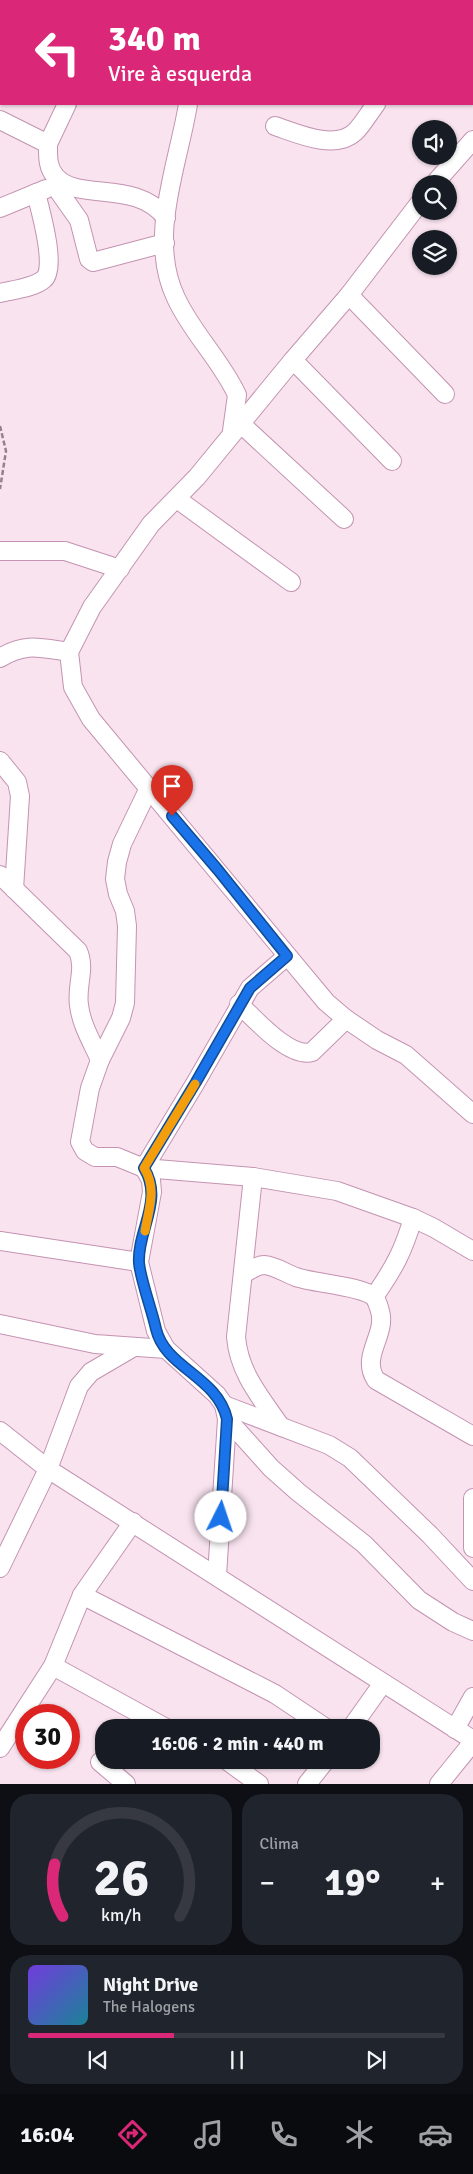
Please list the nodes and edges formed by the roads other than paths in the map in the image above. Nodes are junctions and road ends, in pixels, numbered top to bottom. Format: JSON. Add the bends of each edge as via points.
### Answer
{"nodes":[{"id":1,"x":67,"y":105,"type":"edge"},
{"id":2,"x":188,"y":105,"type":"edge"},
{"id":3,"x":375,"y":105,"type":"edge"},
{"id":4,"x":0,"y":120,"type":"edge"},
{"id":5,"x":275,"y":126,"type":"dead end"},
{"id":6,"x":473,"y":140,"type":"edge"},
{"id":7,"x":48,"y":144,"type":"junction"},
{"id":8,"x":442,"y":175,"type":"edge"},
{"id":9,"x":59,"y":184,"type":"junction"},
{"id":10,"x":36,"y":193,"type":"junction"},
{"id":11,"x":0,"y":208,"type":"edge"},
{"id":12,"x":412,"y":213,"type":"edge"},
{"id":13,"x":166,"y":218,"type":"junction"},
{"id":14,"x":165,"y":243,"type":"junction"},
{"id":15,"x":0,"y":293,"type":"edge"},
{"id":16,"x":349,"y":295,"type":"junction"},
{"id":17,"x":293,"y":360,"type":"junction"},
{"id":18,"x":445,"y":394,"type":"dead end"},
{"id":19,"x":236,"y":428,"type":"junction"},
{"id":20,"x":392,"y":461,"type":"dead end"},
{"id":21,"x":177,"y":499,"type":"junction"},
{"id":22,"x":344,"y":518,"type":"dead end"},
{"id":23,"x":0,"y":551,"type":"edge"},
{"id":24,"x":120,"y":569,"type":"junction"},
{"id":25,"x":291,"y":582,"type":"dead end"},
{"id":26,"x":69,"y":652,"type":"junction"},
{"id":27,"x":0,"y":658,"type":"edge"},
{"id":28,"x":0,"y":761,"type":"edge"},
{"id":29,"x":148,"y":790,"type":"junction"},
{"id":30,"x":0,"y":875,"type":"edge"},
{"id":31,"x":14,"y":889,"type":"junction"},
{"id":32,"x":287,"y":956,"type":"junction"},
{"id":33,"x":239,"y":1004,"type":"junction"},
{"id":34,"x":346,"y":1019,"type":"junction"},
{"id":35,"x":100,"y":1060,"type":"junction"},
{"id":36,"x":473,"y":1114,"type":"edge"},
{"id":37,"x":144,"y":1168,"type":"junction"},
{"id":38,"x":253,"y":1177,"type":"junction"},
{"id":39,"x":413,"y":1218,"type":"junction"},
{"id":40,"x":0,"y":1241,"type":"edge"},
{"id":41,"x":473,"y":1252,"type":"edge"},
{"id":42,"x":139,"y":1262,"type":"junction"},
{"id":43,"x":243,"y":1274,"type":"junction"},
{"id":44,"x":374,"y":1297,"type":"junction"},
{"id":45,"x":0,"y":1324,"type":"edge"},
{"id":46,"x":132,"y":1348,"type":"junction"},
{"id":47,"x":166,"y":1349,"type":"junction"},
{"id":48,"x":225,"y":1412,"type":"junction"},
{"id":49,"x":281,"y":1427,"type":"junction"},
{"id":50,"x":473,"y":1436,"type":"edge"},
{"id":51,"x":5,"y":1437,"type":"edge"},
{"id":52,"x":48,"y":1469,"type":"junction"},
{"id":53,"x":473,"y":1498,"type":"edge"},
{"id":54,"x":133,"y":1522,"type":"junction"},
{"id":55,"x":473,"y":1548,"type":"edge"},
{"id":56,"x":2,"y":1559,"type":"edge"},
{"id":57,"x":217,"y":1576,"type":"junction"},
{"id":58,"x":473,"y":1581,"type":"edge"},
{"id":59,"x":82,"y":1595,"type":"junction"},
{"id":60,"x":473,"y":1631,"type":"edge"},
{"id":61,"x":53,"y":1666,"type":"junction"},
{"id":62,"x":383,"y":1682,"type":"junction"},
{"id":63,"x":473,"y":1697,"type":"edge"},
{"id":64,"x":150,"y":1719,"type":"edge"},
{"id":65,"x":312,"y":1719,"type":"edge"},
{"id":66,"x":357,"y":1719,"type":"edge"},
{"id":67,"x":455,"y":1729,"type":"junction"},
{"id":68,"x":473,"y":1741,"type":"edge"},
{"id":69,"x":0,"y":1748,"type":"edge"},
{"id":70,"x":108,"y":1769,"type":"edge"},
{"id":71,"x":238,"y":1769,"type":"edge"},
{"id":72,"x":319,"y":1769,"type":"edge"},
{"id":73,"x":126,"y":1784,"type":"edge"},
{"id":74,"x":259,"y":1784,"type":"edge"},
{"id":75,"x":307,"y":1784,"type":"edge"},
{"id":76,"x":439,"y":1784,"type":"edge"}],
"edges":[{"from":1,"to":7,"type":"street"},
{"from":2,"to":13,"type":"street"},
{"from":3,"to":5,"type":"street","via":[[353,133],[341,139],[310,137]]},
{"from":4,"to":7,"type":"street"},
{"from":6,"to":8,"type":"street"},
{"from":7,"to":9,"type":"street","via":[[49,165]]},
{"from":9,"to":10,"type":"street"},
{"from":9,"to":13,"type":"street","via":[[140,198],[157,206]]},
{"from":9,"to":14,"type":"street","via":[[79,220],[89,259],[93,262]]},
{"from":10,"to":11,"type":"street"},
{"from":10,"to":15,"type":"street","via":[[49,272],[44,280]]},
{"from":12,"to":16,"type":"street"},
{"from":13,"to":14,"type":"street"},
{"from":14,"to":19,"type":"street","via":[[166,266],[176,298],[237,395]]},
{"from":16,"to":17,"type":"street"},
{"from":16,"to":18,"type":"street"},
{"from":17,"to":19,"type":"street"},
{"from":17,"to":20,"type":"street"},
{"from":19,"to":21,"type":"street"},
{"from":19,"to":22,"type":"street"},
{"from":21,"to":24,"type":"street","via":[[151,524]]},
{"from":21,"to":25,"type":"street"},
{"from":23,"to":24,"type":"street","via":[[65,551]]},
{"from":24,"to":26,"type":"street","via":[[92,607]]},
{"from":26,"to":27,"type":"street","via":[[27,646],[14,649]]},
{"from":26,"to":29,"type":"street","via":[[73,687],[90,719]]},
{"from":28,"to":31,"type":"street","via":[[17,782],[20,796]]},
{"from":29,"to":32,"type":"street"},
{"from":29,"to":35,"type":"street","via":[[122,844],[117,862],[115,879],[128,926],[125,1003]]},
{"from":30,"to":31,"type":"street"},
{"from":31,"to":35,"type":"street","via":[[78,951],[82,960],[78,990],[81,1017]]},
{"from":32,"to":33,"type":"street","via":[[250,988]]},
{"from":32,"to":34,"type":"street","via":[[326,1002]]},
{"from":33,"to":34,"type":"street","via":[[280,1041],[306,1054]]},
{"from":33,"to":37,"type":"street"},
{"from":34,"to":36,"type":"street","via":[[406,1055]]},
{"from":35,"to":37,"type":"street","via":[[90,1088],[80,1142],[85,1151],[95,1157],[117,1157]]},
{"from":37,"to":38,"type":"street"},
{"from":37,"to":42,"type":"street","via":[[151,1180],[152,1192]]},
{"from":38,"to":39,"type":"street","via":[[337,1191]]},
{"from":38,"to":43,"type":"street"},
{"from":39,"to":41,"type":"street"},
{"from":39,"to":44,"type":"street","via":[[397,1263]]},
{"from":40,"to":42,"type":"street"},
{"from":42,"to":47,"type":"street","via":[[156,1331]]},
{"from":43,"to":44,"type":"street","via":[[262,1265],[275,1267],[296,1277],[363,1291]]},
{"from":43,"to":49,"type":"street","via":[[236,1337],[238,1355],[244,1373]]},
{"from":44,"to":50,"type":"street","via":[[380,1323],[370,1371],[376,1380]]},
{"from":45,"to":46,"type":"street","via":[[95,1344]]},
{"from":46,"to":47,"type":"street"},
{"from":46,"to":52,"type":"street","via":[[91,1372],[79,1386]]},
{"from":47,"to":48,"type":"street","via":[[217,1395]]},
{"from":48,"to":49,"type":"street"},
{"from":48,"to":57,"type":"street"},
{"from":48,"to":60,"type":"street","via":[[271,1468],[364,1544],[419,1600]]},
{"from":49,"to":58,"type":"street","via":[[350,1458]]},
{"from":51,"to":52,"type":"street"},
{"from":52,"to":54,"type":"street"},
{"from":52,"to":56,"type":"street"},
{"from":53,"to":55,"type":"street"},
{"from":54,"to":57,"type":"street"},
{"from":54,"to":59,"type":"street"},
{"from":57,"to":62,"type":"street"},
{"from":59,"to":61,"type":"street"},
{"from":59,"to":65,"type":"street","via":[[275,1694]]},
{"from":61,"to":64,"type":"street"},
{"from":61,"to":69,"type":"street"},
{"from":62,"to":66,"type":"street"},
{"from":62,"to":67,"type":"street"},
{"from":63,"to":67,"type":"street"},
{"from":67,"to":68,"type":"street"},
{"from":68,"to":76,"type":"street"},
{"from":70,"to":73,"type":"street"},
{"from":71,"to":74,"type":"street"},
{"from":72,"to":75,"type":"street"}]}
